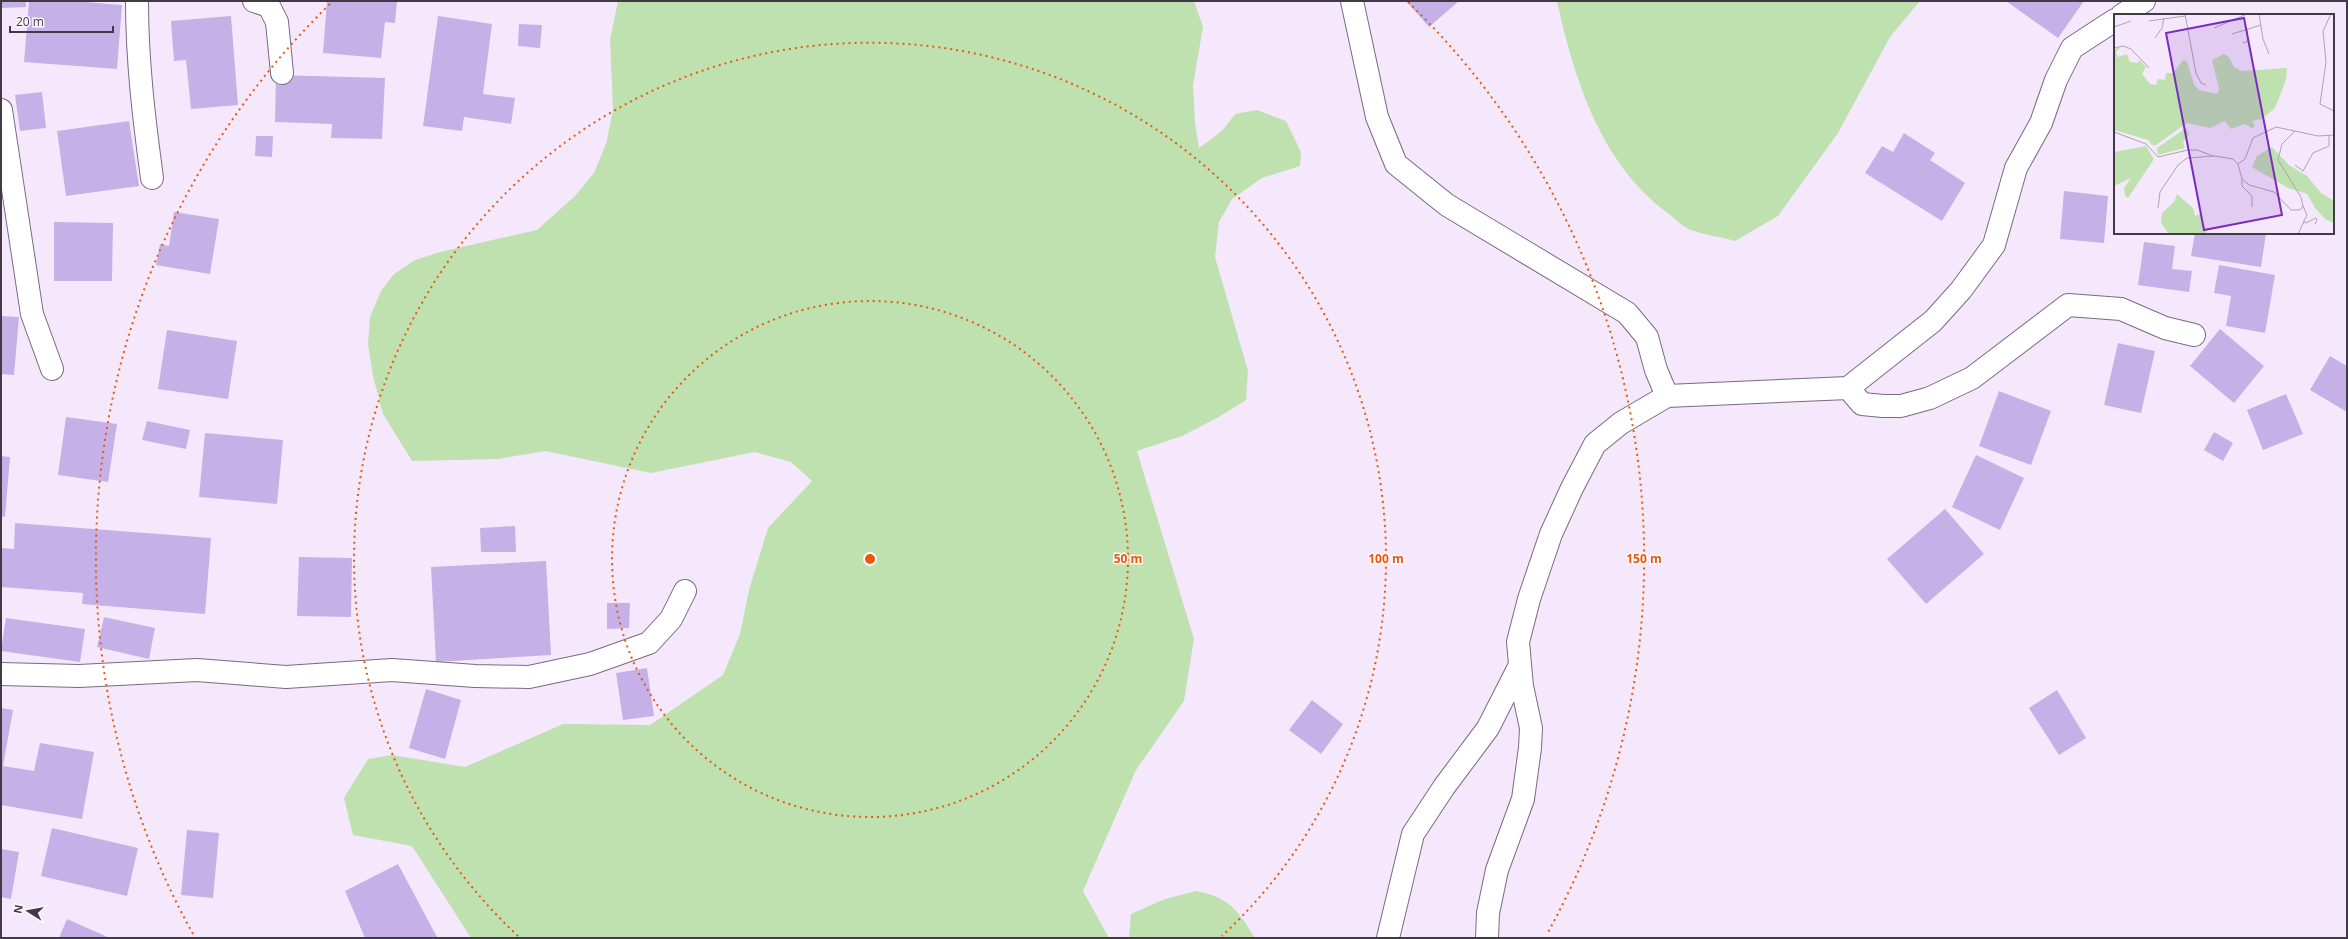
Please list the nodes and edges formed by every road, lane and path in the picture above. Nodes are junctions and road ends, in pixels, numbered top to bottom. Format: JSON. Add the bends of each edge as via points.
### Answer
{"nodes":[{"id":1,"x":138,"y":1,"type":"edge"},
{"id":2,"x":254,"y":1,"type":"edge"},
{"id":3,"x":1352,"y":1,"type":"edge"},
{"id":4,"x":2144,"y":1,"type":"edge"},
{"id":5,"x":2124,"y":14,"type":"edge"},
{"id":6,"x":2114,"y":21,"type":"edge"},
{"id":7,"x":282,"y":73,"type":"dead end"},
{"id":8,"x":1,"y":110,"type":"edge"},
{"id":9,"x":152,"y":178,"type":"dead end"},
{"id":10,"x":2194,"y":335,"type":"dead end"},
{"id":11,"x":52,"y":369,"type":"dead end"},
{"id":12,"x":1848,"y":388,"type":"junction"},
{"id":13,"x":1667,"y":396,"type":"junction"},
{"id":14,"x":684,"y":591,"type":"dead end"},
{"id":15,"x":1519,"y":667,"type":"junction"},
{"id":16,"x":1,"y":674,"type":"edge"},
{"id":17,"x":1388,"y":938,"type":"edge"},
{"id":18,"x":1487,"y":938,"type":"edge"}],
"edges":[{"from":1,"to":9,"type":"street","via":[[141,100]]},
{"from":2,"to":7,"type":"street","via":[[269,6],[277,22]]},
{"from":3,"to":13,"type":"street","via":[[1377,117],[1396,164],[1447,205],[1627,312],[1647,337],[1656,370]]},
{"from":4,"to":5,"type":"street"},
{"from":6,"to":12,"type":"street","via":[[2072,48],[2056,80],[2041,123],[2016,168],[1994,245],[1962,290],[1933,321]]},
{"from":8,"to":11,"type":"street","via":[[32,314]]},
{"from":10,"to":12,"type":"street","via":[[2165,328],[2121,309],[2068,305],[1972,378],[1930,398],[1900,406],[1862,404]]},
{"from":12,"to":13,"type":"street"},
{"from":13,"to":15,"type":"street","via":[[1621,423],[1595,444],[1551,534],[1529,599],[1518,642]]},
{"from":14,"to":16,"type":"street","via":[[671,619],[649,643],[590,664],[529,677],[392,670],[362,670],[286,678],[197,670],[79,676]]},
{"from":15,"to":17,"type":"street","via":[[1488,728],[1413,834]]},
{"from":15,"to":18,"type":"street","via":[[1531,728],[1530,748],[1523,799],[1497,870],[1488,913]]}]}
